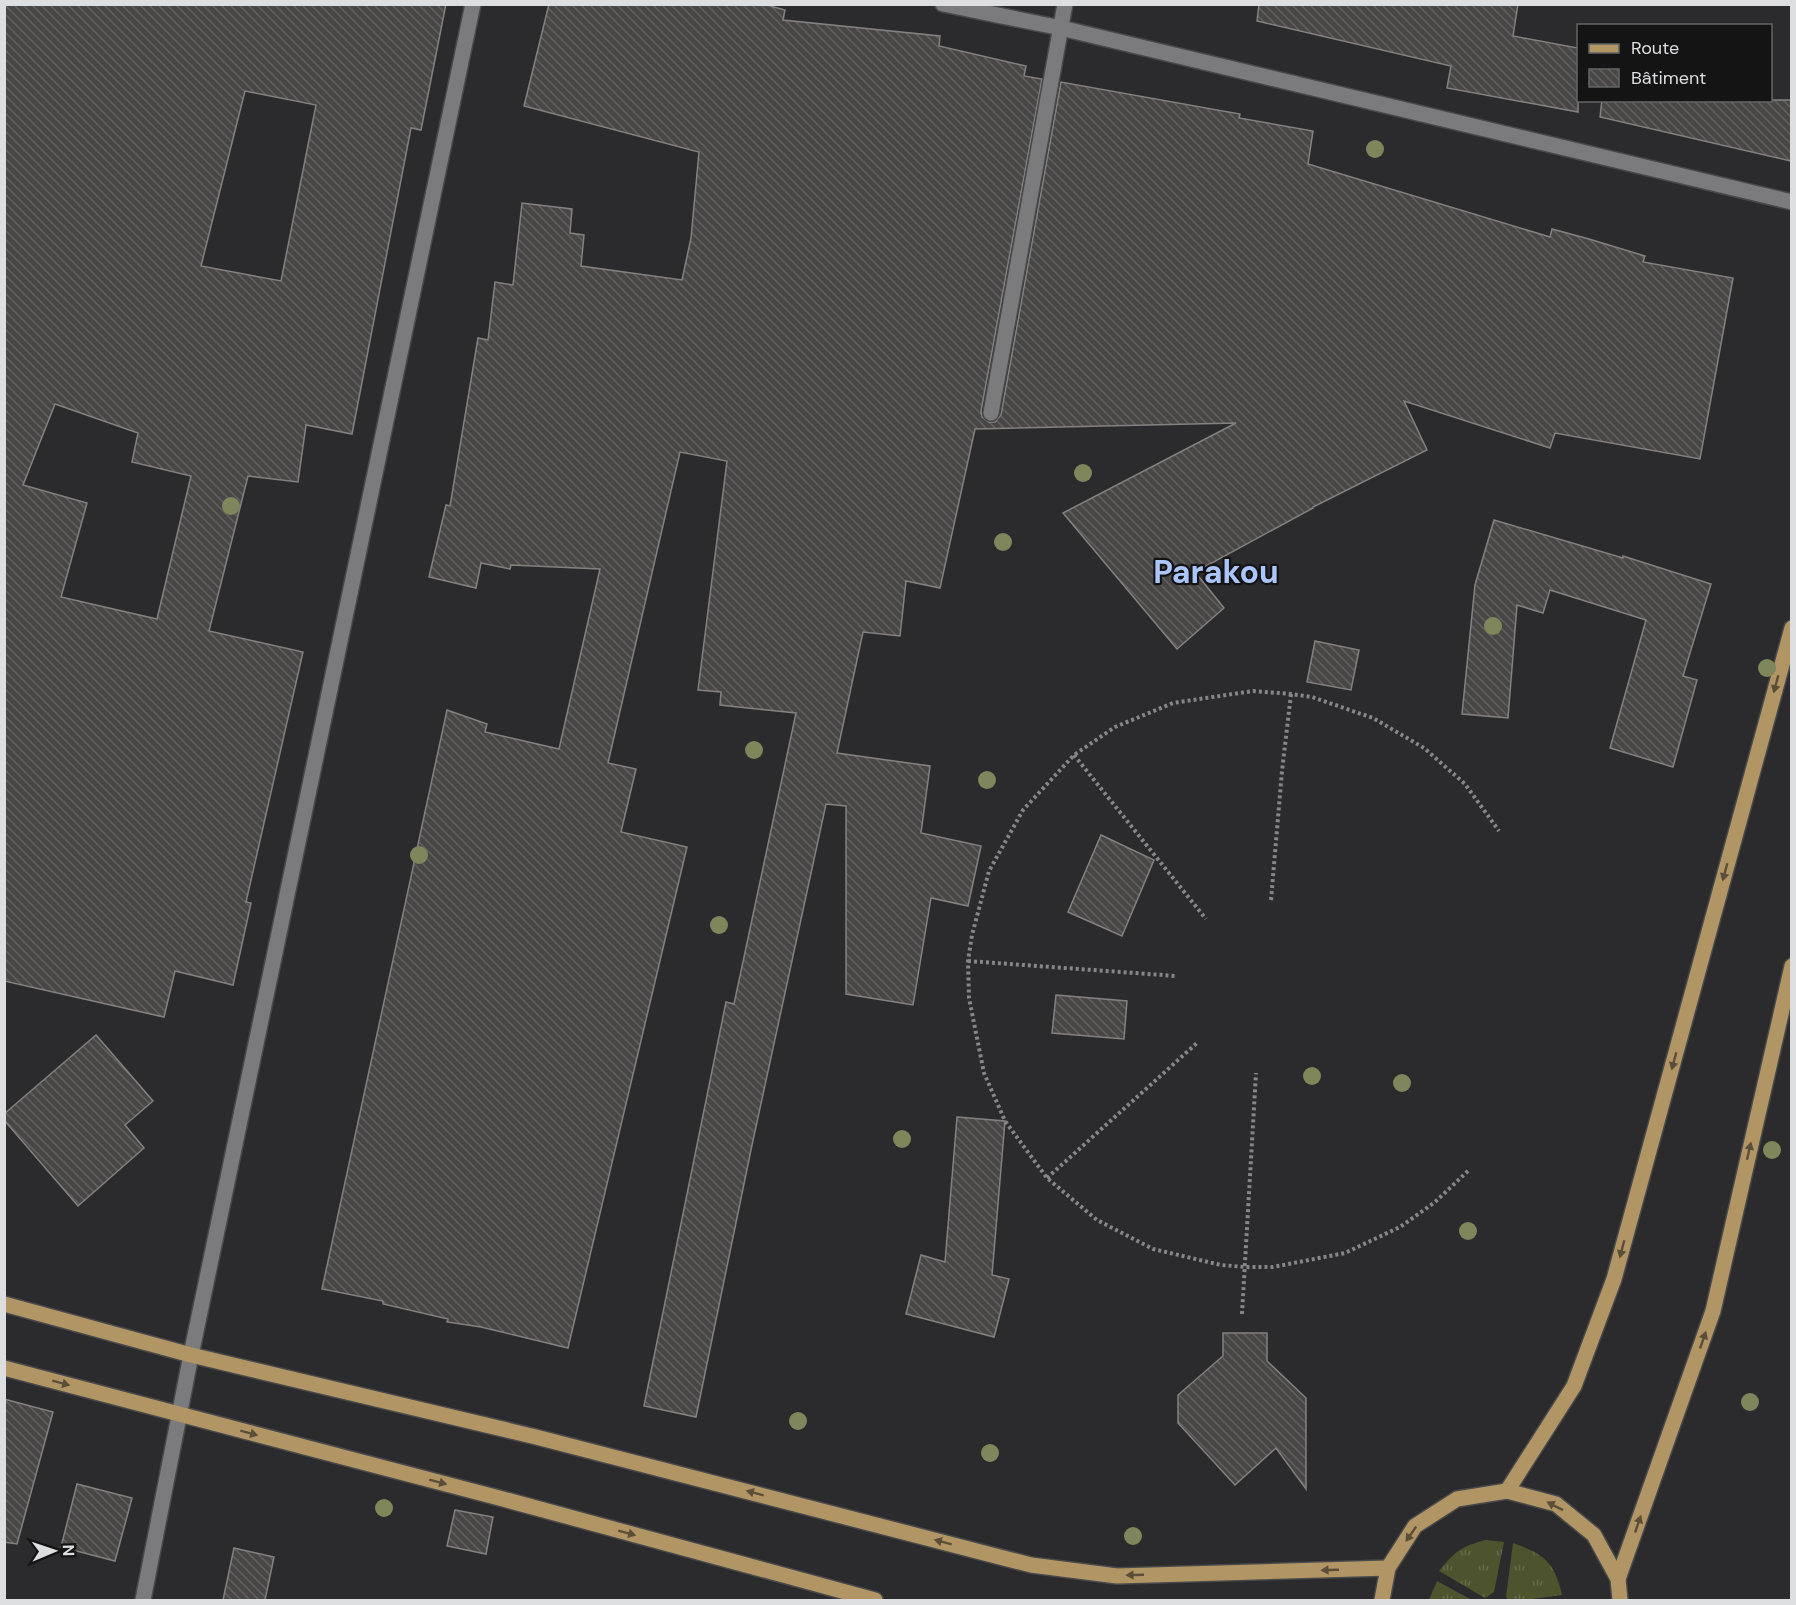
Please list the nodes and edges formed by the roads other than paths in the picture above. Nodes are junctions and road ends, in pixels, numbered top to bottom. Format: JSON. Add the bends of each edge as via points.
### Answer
{"nodes":[{"id":1,"x":473,"y":4,"type":"edge"},
{"id":2,"x":943,"y":4,"type":"edge"},
{"id":3,"x":1065,"y":4,"type":"edge"},
{"id":4,"x":1061,"y":28,"type":"junction"},
{"id":5,"x":1791,"y":202,"type":"edge"},
{"id":6,"x":991,"y":413,"type":"dead end"},
{"id":7,"x":1791,"y":628,"type":"edge"},
{"id":8,"x":1791,"y":966,"type":"edge"},
{"id":9,"x":4,"y":1304,"type":"edge"},
{"id":10,"x":191,"y":1355,"type":"junction"},
{"id":11,"x":4,"y":1368,"type":"edge"},
{"id":12,"x":179,"y":1415,"type":"junction"},
{"id":13,"x":1507,"y":1491,"type":"junction"},
{"id":14,"x":1388,"y":1568,"type":"junction"},
{"id":15,"x":1618,"y":1579,"type":"junction"},
{"id":16,"x":143,"y":1600,"type":"edge"},
{"id":17,"x":875,"y":1600,"type":"edge"},
{"id":18,"x":1382,"y":1600,"type":"edge"},
{"id":19,"x":1620,"y":1600,"type":"edge"}],
"edges":[{"from":1,"to":10,"type":"street"},
{"from":2,"to":4,"type":"street"},
{"from":3,"to":4,"type":"street"},
{"from":4,"to":5,"type":"street"},
{"from":4,"to":6,"type":"street"},
{"from":7,"to":13,"type":"main road","one_way":true,"via":[[1614,1279],[1574,1386]]},
{"from":15,"to":8,"type":"main road","one_way":true,"via":[[1713,1311]]},
{"from":9,"to":10,"type":"main road"},
{"from":10,"to":12,"type":"street"},
{"from":14,"to":10,"type":"main road","one_way":true,"via":[[1117,1576],[1030,1565],[536,1437]]},
{"from":11,"to":12,"type":"main road","one_way":true},
{"from":12,"to":16,"type":"street"},
{"from":12,"to":17,"type":"main road","one_way":true},
{"from":13,"to":14,"type":"main road","one_way":true,"via":[[1457,1499],[1415,1526]]},
{"from":15,"to":13,"type":"main road","one_way":true,"via":[[1594,1535],[1556,1504]]},
{"from":14,"to":18,"type":"main road"},
{"from":15,"to":19,"type":"main road"}]}
